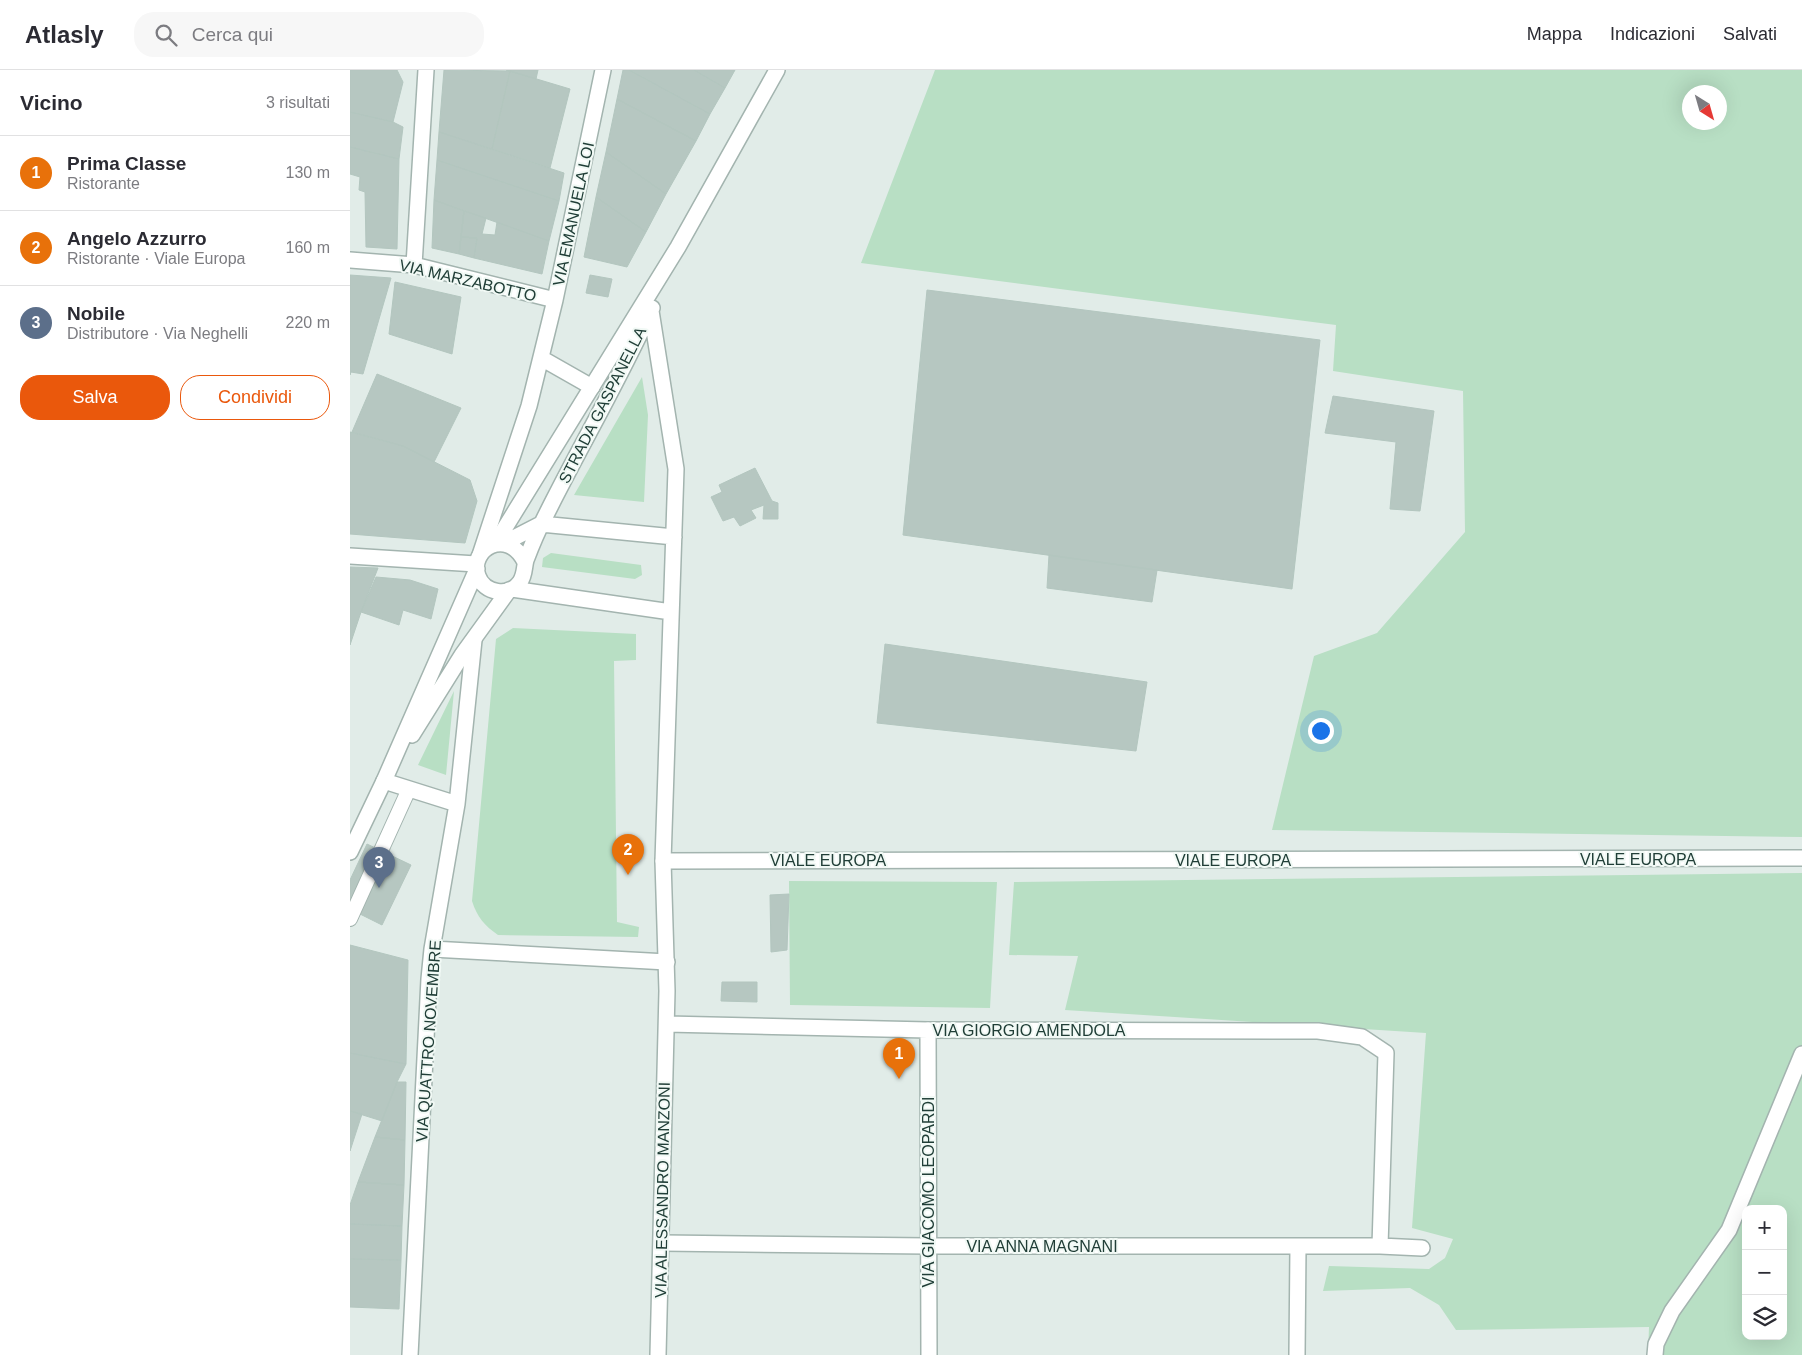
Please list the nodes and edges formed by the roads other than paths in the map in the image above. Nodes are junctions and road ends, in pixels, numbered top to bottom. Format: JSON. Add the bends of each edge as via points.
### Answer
{"nodes":[{"id":1,"x":426,"y":70,"type":"edge"},
{"id":2,"x":603,"y":70,"type":"edge"},
{"id":3,"x":777,"y":70,"type":"edge"},
{"id":4,"x":678,"y":247,"type":"junction"},
{"id":5,"x":350,"y":260,"type":"edge"},
{"id":6,"x":414,"y":264,"type":"junction"},
{"id":7,"x":555,"y":300,"type":"junction"},
{"id":8,"x":651,"y":311,"type":"junction"},
{"id":9,"x":541,"y":358,"type":"junction"},
{"id":10,"x":592,"y":387,"type":"junction"},
{"id":11,"x":542,"y":524,"type":"junction"},
{"id":12,"x":674,"y":538,"type":"junction"},
{"id":13,"x":499,"y":544,"type":"junction"},
{"id":14,"x":350,"y":556,"type":"edge"},
{"id":15,"x":525,"y":562,"type":"junction"},
{"id":16,"x":478,"y":563,"type":"junction"},
{"id":17,"x":511,"y":590,"type":"junction"},
{"id":18,"x":671,"y":612,"type":"junction"},
{"id":19,"x":474,"y":640,"type":"junction"},
{"id":20,"x":384,"y":781,"type":"junction"},
{"id":21,"x":408,"y":788,"type":"junction"},
{"id":22,"x":456,"y":804,"type":"junction"},
{"id":23,"x":350,"y":852,"type":"edge"},
{"id":24,"x":1802,"y":858,"type":"edge"},
{"id":25,"x":663,"y":861,"type":"junction"},
{"id":26,"x":350,"y":920,"type":"edge"},
{"id":27,"x":432,"y":949,"type":"junction"},
{"id":28,"x":667,"y":962,"type":"junction"},
{"id":29,"x":667,"y":1024,"type":"junction"},
{"id":30,"x":928,"y":1030,"type":"junction"},
{"id":31,"x":1802,"y":1054,"type":"edge"},
{"id":32,"x":662,"y":1243,"type":"junction"},
{"id":33,"x":928,"y":1246,"type":"junction"},
{"id":34,"x":1380,"y":1246,"type":"junction"},
{"id":35,"x":1298,"y":1247,"type":"junction"},
{"id":36,"x":1422,"y":1248,"type":"dead end"},
{"id":37,"x":410,"y":1355,"type":"edge"},
{"id":38,"x":658,"y":1355,"type":"edge"},
{"id":39,"x":928,"y":1355,"type":"edge"},
{"id":40,"x":1297,"y":1355,"type":"edge"},
{"id":41,"x":1655,"y":1355,"type":"edge"}],
"edges":[{"from":1,"to":6,"type":"street"},
{"from":2,"to":7,"type":"street","name":"VIA EMANUELA LOI"},
{"from":3,"to":4,"type":"street","name":"STRADA GASPANELLA"},
{"from":4,"to":8,"type":"street","name":"STRADA GASPANELLA"},
{"from":4,"to":10,"type":"street","name":"STRADA GASPANELLA"},
{"from":5,"to":6,"type":"street","name":"VIA MARZABOTTO"},
{"from":6,"to":7,"type":"street","name":"VIA MARZABOTTO"},
{"from":7,"to":9,"type":"street","name":"VIA EMANUELA LOI"},
{"from":8,"to":11,"type":"street","name":"STRADA GASPANELLA"},
{"from":8,"to":12,"type":"street","name":"VIA ALESSANDRO MANZONI","via":[[676,468]]},
{"from":9,"to":10,"type":"street"},
{"from":9,"to":16,"type":"street","name":"VIA EMANUELA LOI","via":[[529,406]]},
{"from":10,"to":13,"type":"street","name":"STRADA GASPANELLA"},
{"from":11,"to":12,"type":"street"},
{"from":11,"to":13,"type":"street"},
{"from":11,"to":15,"type":"street","name":"STRADA GASPANELLA"},
{"from":12,"to":18,"type":"street","name":"VIA ALESSANDRO MANZONI"},
{"from":13,"to":15,"type":"street","via":[[512,546]]},
{"from":13,"to":16,"type":"street","via":[[486,548]]},
{"from":14,"to":16,"type":"street"},
{"from":15,"to":17,"type":"street","via":[[525,573]]},
{"from":16,"to":17,"type":"street","via":[[477,575],[482,584],[491,590]]},
{"from":16,"to":20,"type":"street","name":"VIA EMANUELA LOI"},
{"from":17,"to":18,"type":"street"},
{"from":17,"to":19,"type":"street"},
{"from":18,"to":25,"type":"street","name":"VIA ALESSANDRO MANZONI"},
{"from":19,"to":20,"type":"street"},
{"from":19,"to":22,"type":"street","name":"VIA QUATTRO NOVEMBRE"},
{"from":20,"to":21,"type":"street"},
{"from":20,"to":23,"type":"street"},
{"from":21,"to":22,"type":"street"},
{"from":21,"to":26,"type":"lane"},
{"from":22,"to":27,"type":"street","name":"VIA QUATTRO NOVEMBRE"},
{"from":24,"to":25,"type":"street","name":"VIALE EUROPA"},
{"from":25,"to":28,"type":"street","name":"VIA ALESSANDRO MANZONI"},
{"from":27,"to":28,"type":"street"},
{"from":27,"to":37,"type":"street","name":"VIA QUATTRO NOVEMBRE"},
{"from":28,"to":29,"type":"street","name":"VIA ALESSANDRO MANZONI"},
{"from":29,"to":30,"type":"street","name":"VIA GIORGIO AMENDOLA"},
{"from":29,"to":32,"type":"street","name":"VIA ALESSANDRO MANZONI"},
{"from":30,"to":33,"type":"street","name":"VIA GIACOMO LEOPARDI"},
{"from":30,"to":34,"type":"street","name":"VIA GIORGIO AMENDOLA","via":[[1318,1031],[1362,1037],[1386,1053]]},
{"from":31,"to":41,"type":"street","via":[[1729,1230],[1672,1311],[1656,1344]]},
{"from":32,"to":33,"type":"street","name":"VIA ANNA MAGNANI"},
{"from":32,"to":38,"type":"street","name":"VIA ALESSANDRO MANZONI"},
{"from":33,"to":35,"type":"street","name":"VIA ANNA MAGNANI"},
{"from":33,"to":39,"type":"street","name":"VIA GIACOMO LEOPARDI"},
{"from":34,"to":35,"type":"street","name":"VIA ANNA MAGNANI"},
{"from":34,"to":36,"type":"street","name":"VIA ANNA MAGNANI"},
{"from":35,"to":40,"type":"street"}]}
